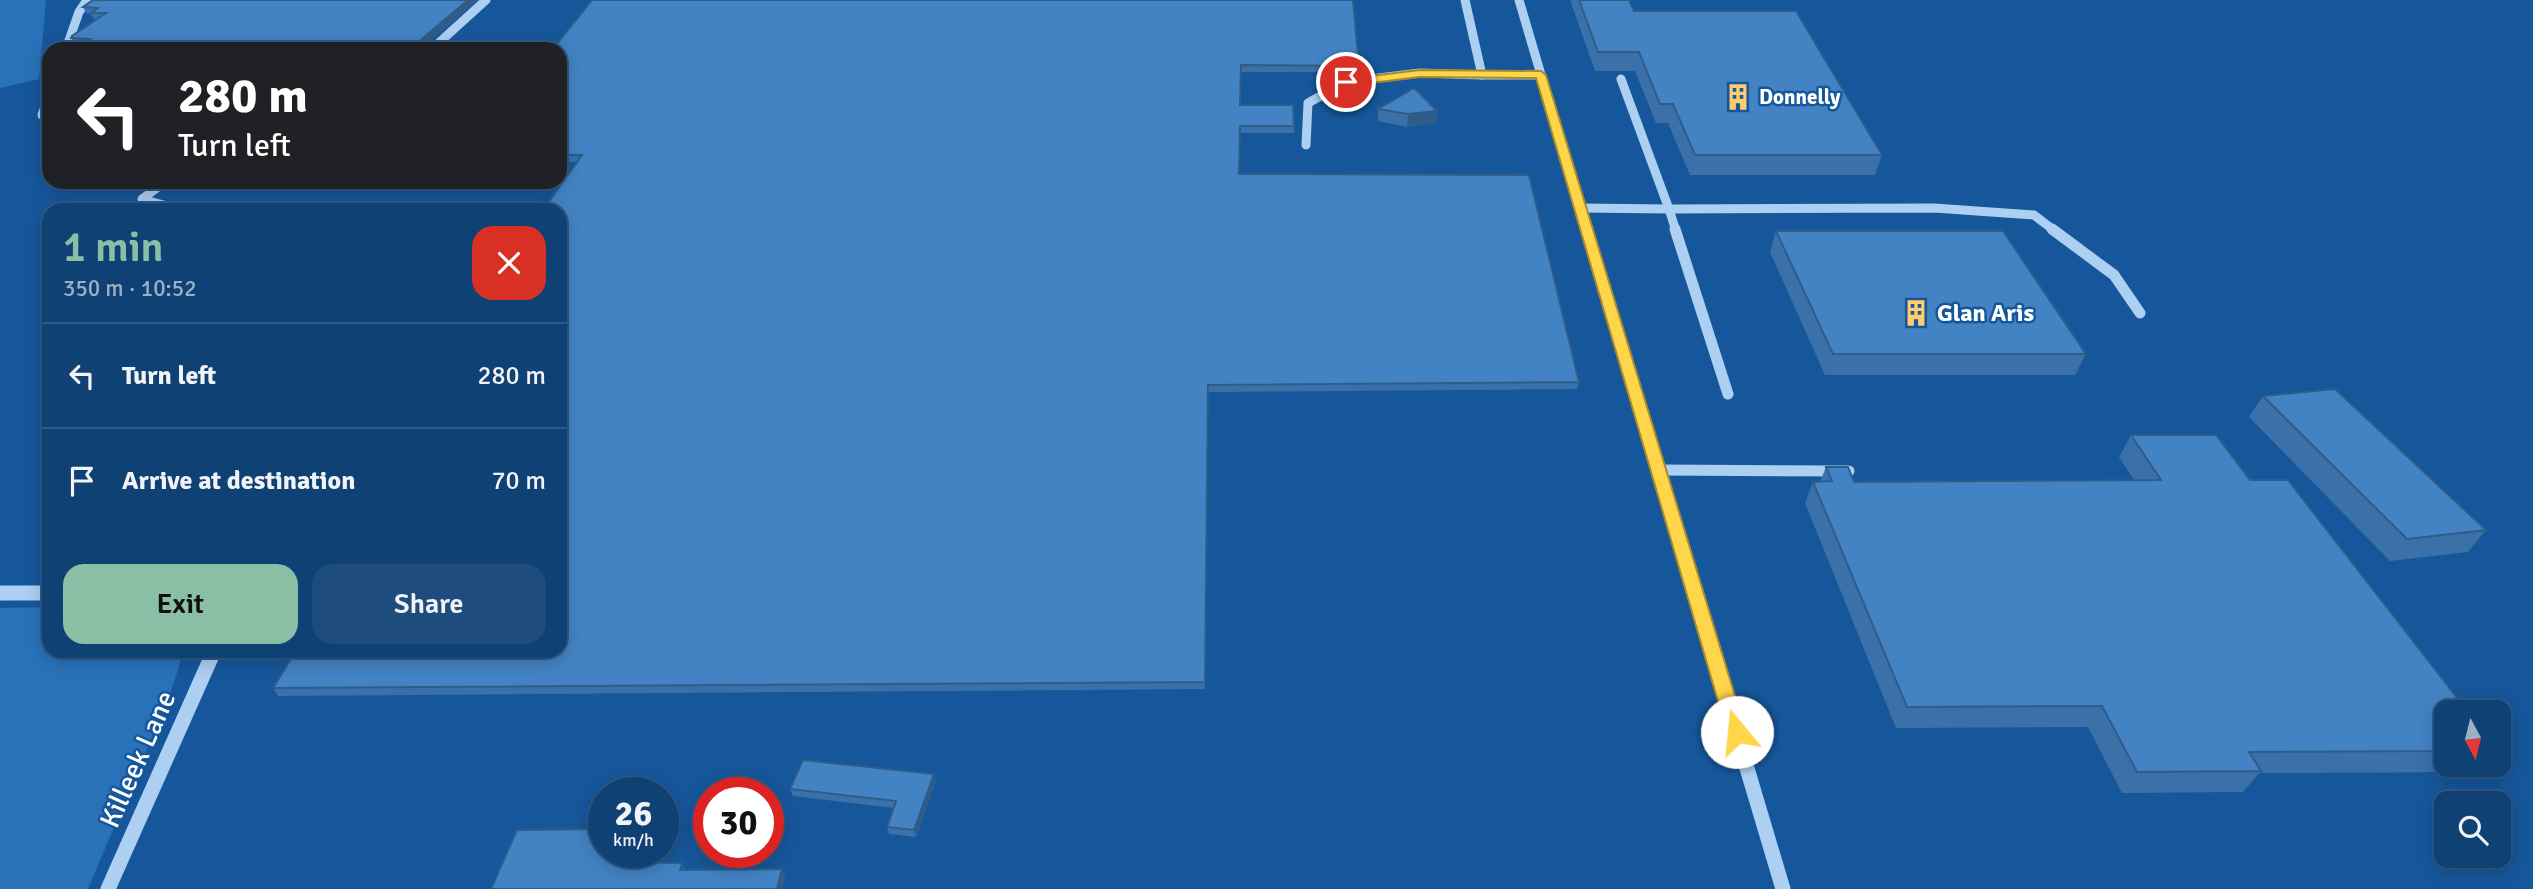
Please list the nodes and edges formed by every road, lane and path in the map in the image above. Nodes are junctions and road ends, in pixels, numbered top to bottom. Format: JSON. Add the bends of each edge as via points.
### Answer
{"nodes":[{"id":1,"x":87,"y":0,"type":"edge"},
{"id":2,"x":486,"y":0,"type":"edge"},
{"id":3,"x":1465,"y":0,"type":"edge"},
{"id":4,"x":1519,"y":0,"type":"edge"},
{"id":5,"x":68,"y":42,"type":"edge"},
{"id":6,"x":440,"y":42,"type":"edge"},
{"id":7,"x":1482,"y":75,"type":"junction"},
{"id":8,"x":1541,"y":75,"type":"junction"},
{"id":9,"x":1621,"y":79,"type":"dead end"},
{"id":10,"x":1306,"y":145,"type":"dead end"},
{"id":11,"x":156,"y":189,"type":"edge"},
{"id":12,"x":156,"y":203,"type":"edge"},
{"id":13,"x":1581,"y":208,"type":"junction"},
{"id":14,"x":1669,"y":209,"type":"junction"},
{"id":15,"x":2140,"y":313,"type":"dead end"},
{"id":16,"x":1728,"y":394,"type":"dead end"},
{"id":17,"x":1659,"y":470,"type":"junction"},
{"id":18,"x":1849,"y":471,"type":"edge"},
{"id":19,"x":0,"y":593,"type":"edge"},
{"id":20,"x":42,"y":593,"type":"edge"},
{"id":21,"x":211,"y":658,"type":"edge"},
{"id":22,"x":108,"y":889,"type":"edge"},
{"id":23,"x":1783,"y":889,"type":"edge"}],
"edges":[{"from":1,"to":5,"type":"lane"},
{"from":2,"to":6,"type":"street"},
{"from":3,"to":7,"type":"street"},
{"from":4,"to":8,"type":"street"},
{"from":7,"to":8,"type":"street"},
{"from":7,"to":10,"type":"street","via":[[1420,73],[1346,82],[1308,103]]},
{"from":8,"to":13,"type":"street"},
{"from":9,"to":14,"type":"street"},
{"from":11,"to":12,"type":"street","via":[[142,199]]},
{"from":13,"to":14,"type":"street"},
{"from":13,"to":17,"type":"street"},
{"from":14,"to":15,"type":"street","via":[[1934,208],[2034,215],[2114,275]]},
{"from":14,"to":16,"type":"street"},
{"from":17,"to":18,"type":"street"},
{"from":17,"to":23,"type":"street"},
{"from":19,"to":20,"type":"street"},
{"from":21,"to":22,"type":"street","name":"Killeek Lane"}]}
